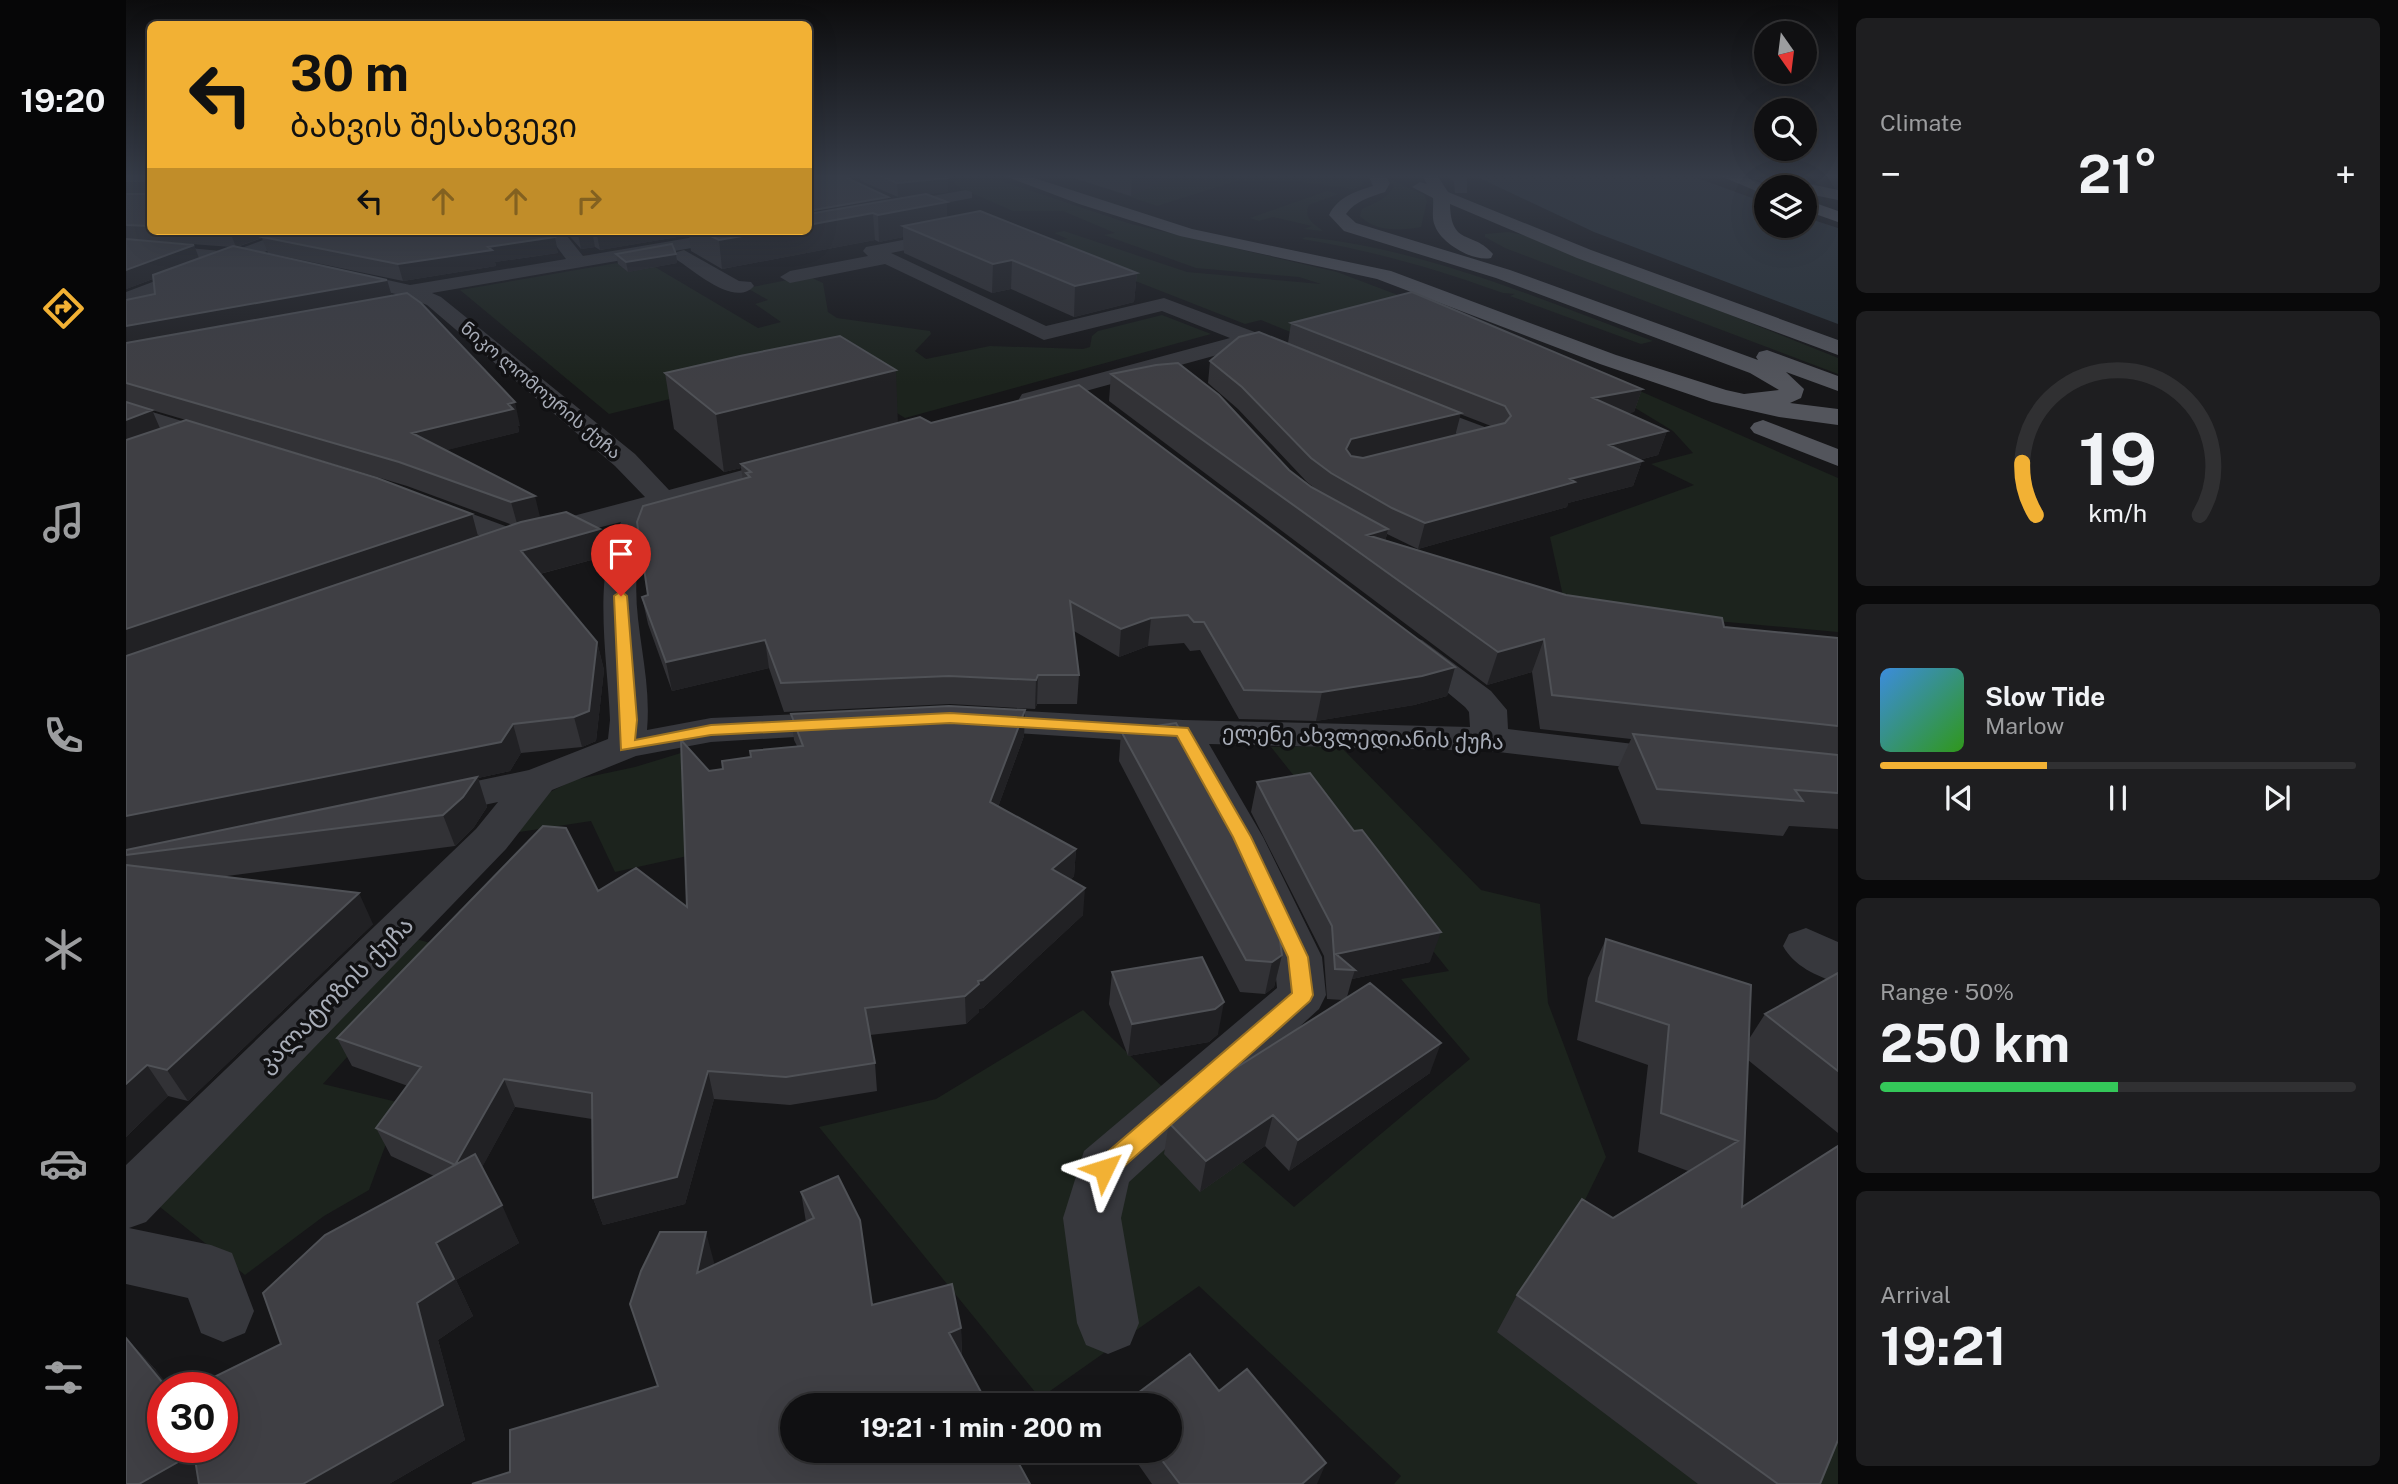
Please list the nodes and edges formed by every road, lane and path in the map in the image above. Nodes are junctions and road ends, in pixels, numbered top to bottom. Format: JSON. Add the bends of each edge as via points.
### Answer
{"nodes":[{"id":1,"x":270,"y":244,"type":"edge"},
{"id":2,"x":564,"y":244,"type":"edge"},
{"id":3,"x":707,"y":244,"type":"edge"},
{"id":4,"x":737,"y":244,"type":"edge"},
{"id":5,"x":907,"y":244,"type":"edge"},
{"id":6,"x":1243,"y":244,"type":"edge"},
{"id":7,"x":1405,"y":244,"type":"edge"},
{"id":8,"x":1461,"y":244,"type":"edge"},
{"id":9,"x":1482,"y":244,"type":"edge"},
{"id":10,"x":1563,"y":244,"type":"edge"},
{"id":11,"x":1593,"y":244,"type":"edge"},
{"id":12,"x":126,"y":247,"type":"edge"},
{"id":13,"x":676,"y":252,"type":"junction"},
{"id":14,"x":240,"y":256,"type":"junction"},
{"id":15,"x":888,"y":258,"type":"junction"},
{"id":16,"x":578,"y":262,"type":"junction"},
{"id":17,"x":278,"y":264,"type":"edge"},
{"id":18,"x":1526,"y":267,"type":"junction"},
{"id":19,"x":322,"y":272,"type":"edge"},
{"id":20,"x":1646,"y":275,"type":"junction"},
{"id":21,"x":790,"y":277,"type":"dead end"},
{"id":22,"x":735,"y":289,"type":"dead end"},
{"id":23,"x":1128,"y":289,"type":"edge"},
{"id":24,"x":410,"y":291,"type":"junction"},
{"id":25,"x":126,"y":299,"type":"edge"},
{"id":26,"x":434,"y":301,"type":"junction"},
{"id":27,"x":1164,"y":304,"type":"junction"},
{"id":28,"x":393,"y":308,"type":"edge"},
{"id":29,"x":1252,"y":339,"type":"junction"},
{"id":30,"x":1838,"y":348,"type":"edge"},
{"id":31,"x":1276,"y":350,"type":"edge"},
{"id":32,"x":1610,"y":360,"type":"junction"},
{"id":33,"x":1153,"y":366,"type":"junction"},
{"id":34,"x":1838,"y":384,"type":"edge"},
{"id":35,"x":1194,"y":386,"type":"edge"},
{"id":36,"x":1072,"y":388,"type":"junction"},
{"id":37,"x":1723,"y":396,"type":"junction"},
{"id":38,"x":1387,"y":397,"type":"edge"},
{"id":39,"x":1005,"y":407,"type":"edge"},
{"id":40,"x":126,"y":411,"type":"edge"},
{"id":41,"x":1105,"y":413,"type":"edge"},
{"id":42,"x":1838,"y":417,"type":"edge"},
{"id":43,"x":1763,"y":428,"type":"junction"},
{"id":44,"x":194,"y":433,"type":"junction"},
{"id":45,"x":1838,"y":438,"type":"edge"},
{"id":46,"x":160,"y":446,"type":"edge"},
{"id":47,"x":241,"y":448,"type":"edge"},
{"id":48,"x":1436,"y":452,"type":"edge"},
{"id":49,"x":818,"y":457,"type":"edge"},
{"id":50,"x":1838,"y":458,"type":"edge"},
{"id":51,"x":396,"y":495,"type":"edge"},
{"id":52,"x":654,"y":504,"type":"junction"},
{"id":53,"x":516,"y":540,"type":"junction"},
{"id":54,"x":477,"y":553,"type":"edge"},
{"id":55,"x":1390,"y":631,"type":"edge"},
{"id":56,"x":937,"y":719,"type":"edge"},
{"id":57,"x":884,"y":721,"type":"edge"},
{"id":58,"x":1183,"y":732,"type":"junction"},
{"id":59,"x":1490,"y":739,"type":"junction"},
{"id":60,"x":626,"y":746,"type":"junction"},
{"id":61,"x":1714,"y":765,"type":"edge"},
{"id":62,"x":537,"y":781,"type":"junction"},
{"id":63,"x":391,"y":811,"type":"edge"},
{"id":64,"x":126,"y":1203,"type":"edge"},
{"id":65,"x":126,"y":1256,"type":"edge"},
{"id":66,"x":223,"y":1311,"type":"dead end"},
{"id":67,"x":1108,"y":1322,"type":"dead end"}],
"edges":[{"from":1,"to":14,"type":"street"},
{"from":2,"to":16,"type":"street"},
{"from":3,"to":13,"type":"street"},
{"from":4,"to":13,"type":"street"},
{"from":5,"to":15,"type":"street","via":[[872,251]]},
{"from":6,"to":32,"type":"main road","via":[[1382,274]]},
{"from":7,"to":37,"type":"main road","via":[[1610,312],[1767,372],[1792,389],[1777,400]]},
{"from":8,"to":18,"type":"main road"},
{"from":9,"to":18,"type":"main road"},
{"from":10,"to":20,"type":"main road"},
{"from":11,"to":20,"type":"main road"},
{"from":12,"to":14,"type":"street"},
{"from":13,"to":16,"type":"street"},
{"from":13,"to":22,"type":"street"},
{"from":14,"to":17,"type":"street"},
{"from":14,"to":25,"type":"street"},
{"from":15,"to":21,"type":"street"},
{"from":15,"to":27,"type":"street","via":[[1044,333]]},
{"from":16,"to":24,"type":"street"},
{"from":18,"to":34,"type":"main road"},
{"from":19,"to":24,"type":"street"},
{"from":20,"to":30,"type":"main road"},
{"from":23,"to":27,"type":"street"},
{"from":24,"to":26,"type":"street","name":"ნიკო ლომოურის ქუჩა"},
{"from":26,"to":28,"type":"street"},
{"from":26,"to":52,"type":"street","name":"ნიკო ლომოურის ქუჩა","via":[[625,460]]},
{"from":27,"to":29,"type":"street"},
{"from":29,"to":31,"type":"street"},
{"from":29,"to":33,"type":"street"},
{"from":32,"to":37,"type":"main road"},
{"from":32,"to":43,"type":"main road"},
{"from":33,"to":35,"type":"street"},
{"from":33,"to":36,"type":"street"},
{"from":36,"to":39,"type":"street"},
{"from":36,"to":41,"type":"street"},
{"from":37,"to":42,"type":"main road","via":[[1779,410]]},
{"from":38,"to":48,"type":"street","via":[[1489,439]]},
{"from":40,"to":44,"type":"street"},
{"from":43,"to":45,"type":"main road"},
{"from":43,"to":50,"type":"main road"},
{"from":44,"to":46,"type":"street"},
{"from":44,"to":47,"type":"street"},
{"from":49,"to":52,"type":"street"},
{"from":51,"to":53,"type":"street"},
{"from":52,"to":53,"type":"street"},
{"from":52,"to":60,"type":"street","via":[[628,536],[619,570],[629,720]]},
{"from":53,"to":54,"type":"street"},
{"from":55,"to":59,"type":"street","via":[[1478,699],[1488,710]]},
{"from":56,"to":58,"type":"street","name":"ელენე ახვლედიანის ქუჩა"},
{"from":57,"to":60,"type":"street","via":[[711,730]]},
{"from":58,"to":59,"type":"street","name":"ელენე ახვლედიანის ქუჩა"},
{"from":58,"to":67,"type":"street","via":[[1242,837],[1298,957],[1303,995],[1104,1169],[1092,1218]]},
{"from":59,"to":61,"type":"street","name":"ელენე ახვლედიანის ქუჩა"},
{"from":60,"to":62,"type":"street"},
{"from":62,"to":63,"type":"street"},
{"from":62,"to":64,"type":"street","name":"კალატოზის ქუჩა","via":[[491,839]]},
{"from":65,"to":66,"type":"street","via":[[211,1274]]}]}
